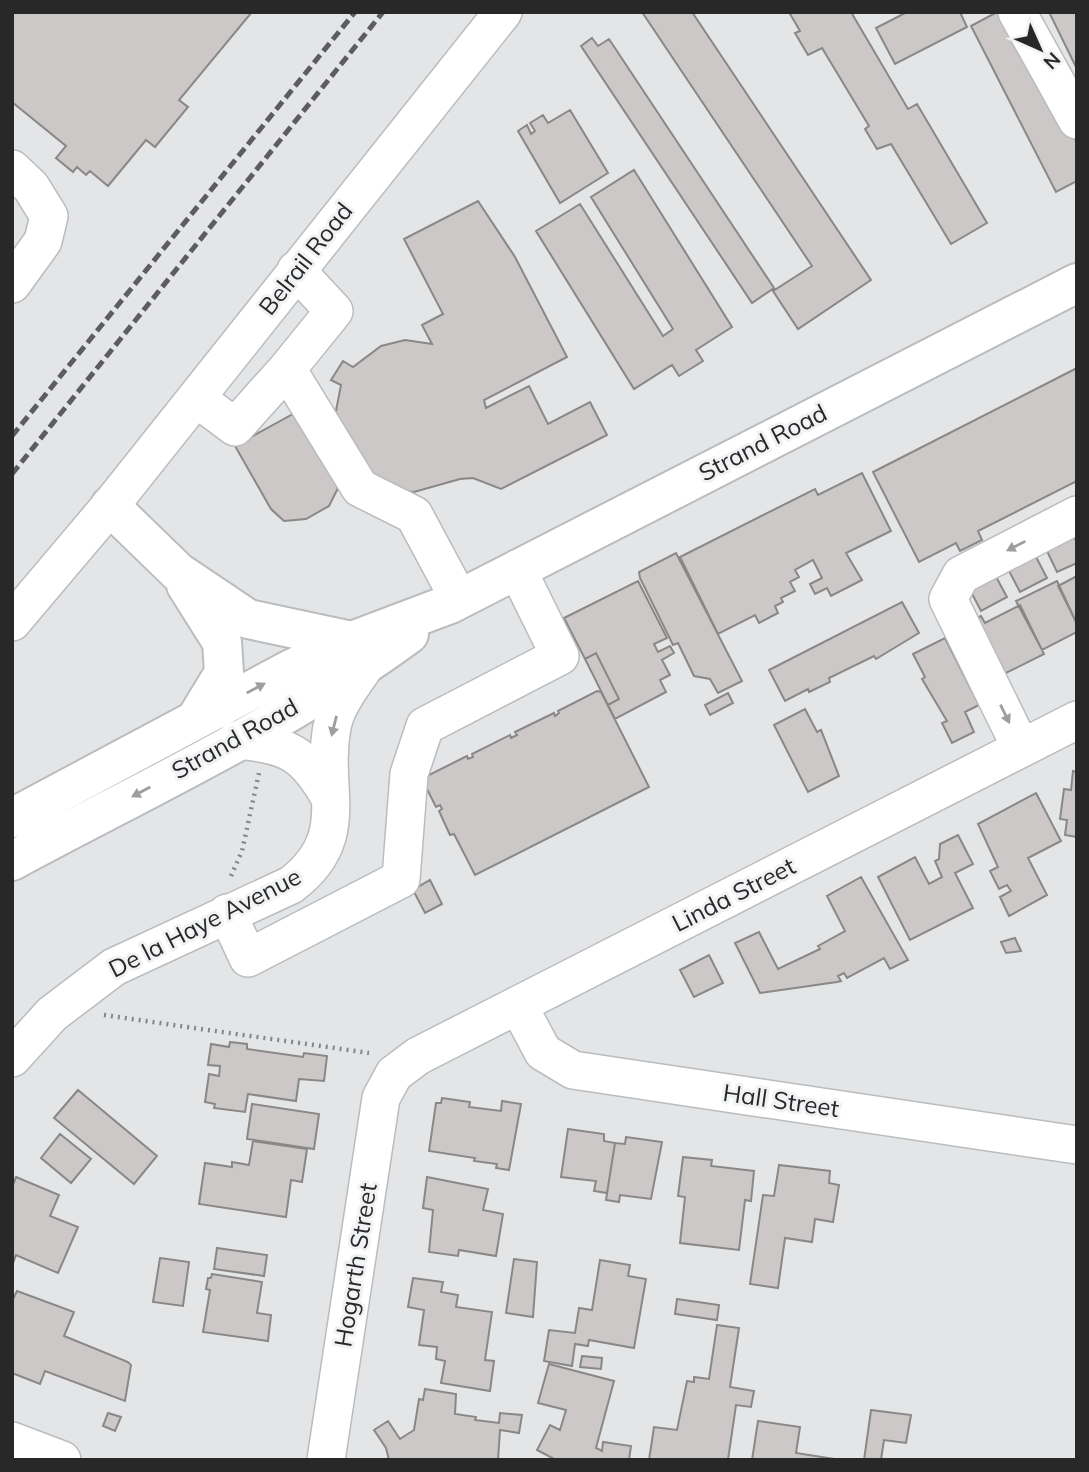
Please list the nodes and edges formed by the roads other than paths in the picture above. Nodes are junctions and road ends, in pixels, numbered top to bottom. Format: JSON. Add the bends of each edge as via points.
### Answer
{"nodes":[{"id":1,"x":503,"y":12,"type":"edge"},
{"id":2,"x":1017,"y":12,"type":"edge"},
{"id":3,"x":1077,"y":120,"type":"edge"},
{"id":4,"x":12,"y":169,"type":"edge"},
{"id":5,"x":296,"y":270,"type":"junction"},
{"id":6,"x":1077,"y":283,"type":"edge"},
{"id":7,"x":12,"y":284,"type":"edge"},
{"id":8,"x":287,"y":369,"type":"junction"},
{"id":9,"x":197,"y":398,"type":"junction"},
{"id":10,"x":110,"y":506,"type":"junction"},
{"id":11,"x":1077,"y":515,"type":"edge"},
{"id":12,"x":517,"y":569,"type":"junction"},
{"id":13,"x":178,"y":572,"type":"junction"},
{"id":14,"x":455,"y":601,"type":"junction"},
{"id":15,"x":12,"y":622,"type":"edge"},
{"id":16,"x":358,"y":653,"type":"junction"},
{"id":17,"x":196,"y":719,"type":"junction"},
{"id":18,"x":1077,"y":720,"type":"edge"},
{"id":19,"x":1021,"y":748,"type":"junction"},
{"id":20,"x":248,"y":754,"type":"junction"},
{"id":21,"x":330,"y":799,"type":"junction"},
{"id":22,"x":12,"y":818,"type":"edge"},
{"id":23,"x":12,"y":861,"type":"edge"},
{"id":24,"x":226,"y":900,"type":"junction"},
{"id":25,"x":518,"y":1005,"type":"junction"},
{"id":26,"x":12,"y":1058,"type":"edge"},
{"id":27,"x":386,"y":1064,"type":"joint"},
{"id":28,"x":1077,"y":1145,"type":"edge"},
{"id":29,"x":12,"y":1441,"type":"edge"},
{"id":30,"x":62,"y":1460,"type":"edge"},
{"id":31,"x":326,"y":1460,"type":"edge"}],
"edges":[{"from":1,"to":5,"type":"street","name":"Belrail Road"},
{"from":2,"to":3,"type":"street"},
{"from":4,"to":7,"type":"street","via":[[31,187],[49,216],[43,241]]},
{"from":5,"to":8,"type":"street","via":[[334,311]]},
{"from":5,"to":9,"type":"street","name":"Belrail Road"},
{"from":6,"to":12,"type":"main road","name":"Strand Road"},
{"from":8,"to":9,"type":"street","via":[[235,427]]},
{"from":8,"to":14,"type":"street","via":[[360,488],[414,515]]},
{"from":9,"to":10,"type":"street","name":"Belrail Road"},
{"from":10,"to":13,"type":"main road"},
{"from":10,"to":15,"type":"street","name":"Belrail Road"},
{"from":11,"to":19,"type":"street","one_way":true,"via":[[961,575],[948,599]]},
{"from":12,"to":14,"type":"main road","name":"Strand Road"},
{"from":12,"to":24,"type":"street","via":[[560,656],[425,726],[409,774],[401,879],[248,958]]},
{"from":13,"to":16,"type":"main road","via":[[248,619]]},
{"from":13,"to":17,"type":"main road","via":[[222,642],[224,673]]},
{"from":14,"to":16,"type":"main road","name":"Strand Road"},
{"from":17,"to":16,"type":"main road","name":"Strand Road","one_way":true},
{"from":16,"to":20,"type":"main road","name":"Strand Road"},
{"from":16,"to":21,"type":"street","name":"De la Haye Avenue","one_way":true,"via":[[332,725]]},
{"from":17,"to":22,"type":"main road","name":"Strand Road"},
{"from":18,"to":19,"type":"street","name":"Linda Street"},
{"from":19,"to":25,"type":"street","name":"Linda Street"},
{"from":20,"to":21,"type":"street","via":[[270,743],[287,749],[304,760]]},
{"from":20,"to":23,"type":"main road","name":"Strand Road","one_way":true},
{"from":21,"to":24,"type":"street","name":"De la Haye Avenue","via":[[331,831],[312,869],[291,885]]},
{"from":24,"to":26,"type":"street","name":"De la Haye Avenue","via":[[97,978],[52,1014]]},
{"from":25,"to":27,"type":"street","name":"Linda Street","via":[[418,1056]]},
{"from":25,"to":28,"type":"street","name":"Hall Street","via":[[544,1052],[573,1070]]},
{"from":27,"to":31,"type":"street","name":"Hogarth Street"},
{"from":29,"to":30,"type":"street"}]}
